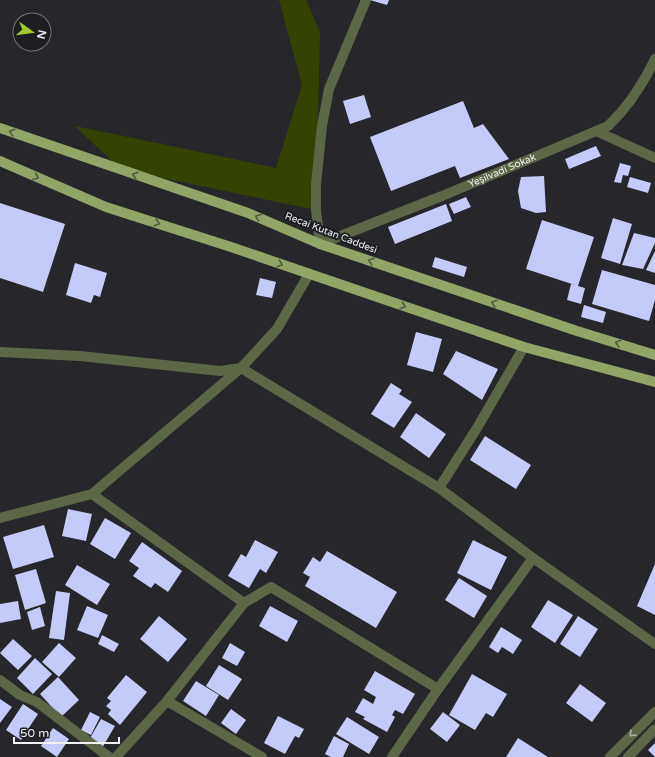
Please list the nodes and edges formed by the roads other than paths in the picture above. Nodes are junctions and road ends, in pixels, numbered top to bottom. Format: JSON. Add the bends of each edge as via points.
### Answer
{"nodes":[{"id":1,"x":366,"y":0,"type":"edge"},
{"id":2,"x":655,"y":59,"type":"edge"},
{"id":3,"x":0,"y":128,"type":"edge"},
{"id":4,"x":596,"y":131,"type":"junction"},
{"id":5,"x":655,"y":158,"type":"edge"},
{"id":6,"x":0,"y":161,"type":"edge"},
{"id":7,"x":320,"y":244,"type":"junction"},
{"id":8,"x":309,"y":274,"type":"junction"},
{"id":9,"x":524,"y":347,"type":"junction"},
{"id":10,"x":0,"y":352,"type":"edge"},
{"id":11,"x":655,"y":354,"type":"edge"},
{"id":12,"x":241,"y":368,"type":"junction"},
{"id":13,"x":655,"y":382,"type":"edge"},
{"id":14,"x":439,"y":488,"type":"junction"},
{"id":15,"x":92,"y":494,"type":"junction"},
{"id":16,"x":0,"y":518,"type":"edge"},
{"id":17,"x":533,"y":558,"type":"junction"},
{"id":18,"x":244,"y":603,"type":"junction"},
{"id":19,"x":655,"y":644,"type":"edge"},
{"id":20,"x":0,"y":680,"type":"edge"},
{"id":21,"x":438,"y":689,"type":"junction"},
{"id":22,"x":167,"y":701,"type":"junction"},
{"id":23,"x":655,"y":712,"type":"edge"},
{"id":24,"x":655,"y":730,"type":"edge"},
{"id":25,"x":109,"y":757,"type":"edge"},
{"id":26,"x":116,"y":757,"type":"edge"},
{"id":27,"x":262,"y":757,"type":"edge"},
{"id":28,"x":392,"y":757,"type":"edge"},
{"id":29,"x":610,"y":757,"type":"edge"},
{"id":30,"x":628,"y":757,"type":"edge"}],
"edges":[{"from":1,"to":7,"type":"street","via":[[329,89],[323,118],[316,184]]},
{"from":2,"to":4,"type":"street","name":"Yeşilvadi Sokak","via":[[650,71],[619,115],[608,126]]},
{"from":7,"to":3,"type":"main road","name":"Recai Kutan Caddesi","one_way":true,"via":[[248,213]]},
{"from":4,"to":5,"type":"street"},
{"from":4,"to":7,"type":"street","name":"Yeşilvadi Sokak"},
{"from":6,"to":8,"type":"main road","one_way":true,"via":[[106,207]]},
{"from":11,"to":7,"type":"main road","name":"Recai Kutan Caddesi","one_way":true,"via":[[578,331]]},
{"from":8,"to":9,"type":"main road","one_way":true},
{"from":8,"to":12,"type":"street","via":[[277,329]]},
{"from":9,"to":13,"type":"main road"},
{"from":9,"to":14,"type":"street"},
{"from":10,"to":12,"type":"street","via":[[80,356],[220,372]]},
{"from":12,"to":14,"type":"street"},
{"from":12,"to":15,"type":"street"},
{"from":14,"to":17,"type":"street"},
{"from":15,"to":16,"type":"street"},
{"from":15,"to":18,"type":"street"},
{"from":17,"to":19,"type":"street"},
{"from":17,"to":21,"type":"street"},
{"from":18,"to":21,"type":"street","via":[[271,587]]},
{"from":18,"to":22,"type":"street"},
{"from":20,"to":25,"type":"street","via":[[37,702]]},
{"from":21,"to":28,"type":"street"},
{"from":22,"to":26,"type":"street"},
{"from":22,"to":27,"type":"street"},
{"from":23,"to":29,"type":"street","one_way":true},
{"from":24,"to":30,"type":"street"}]}
